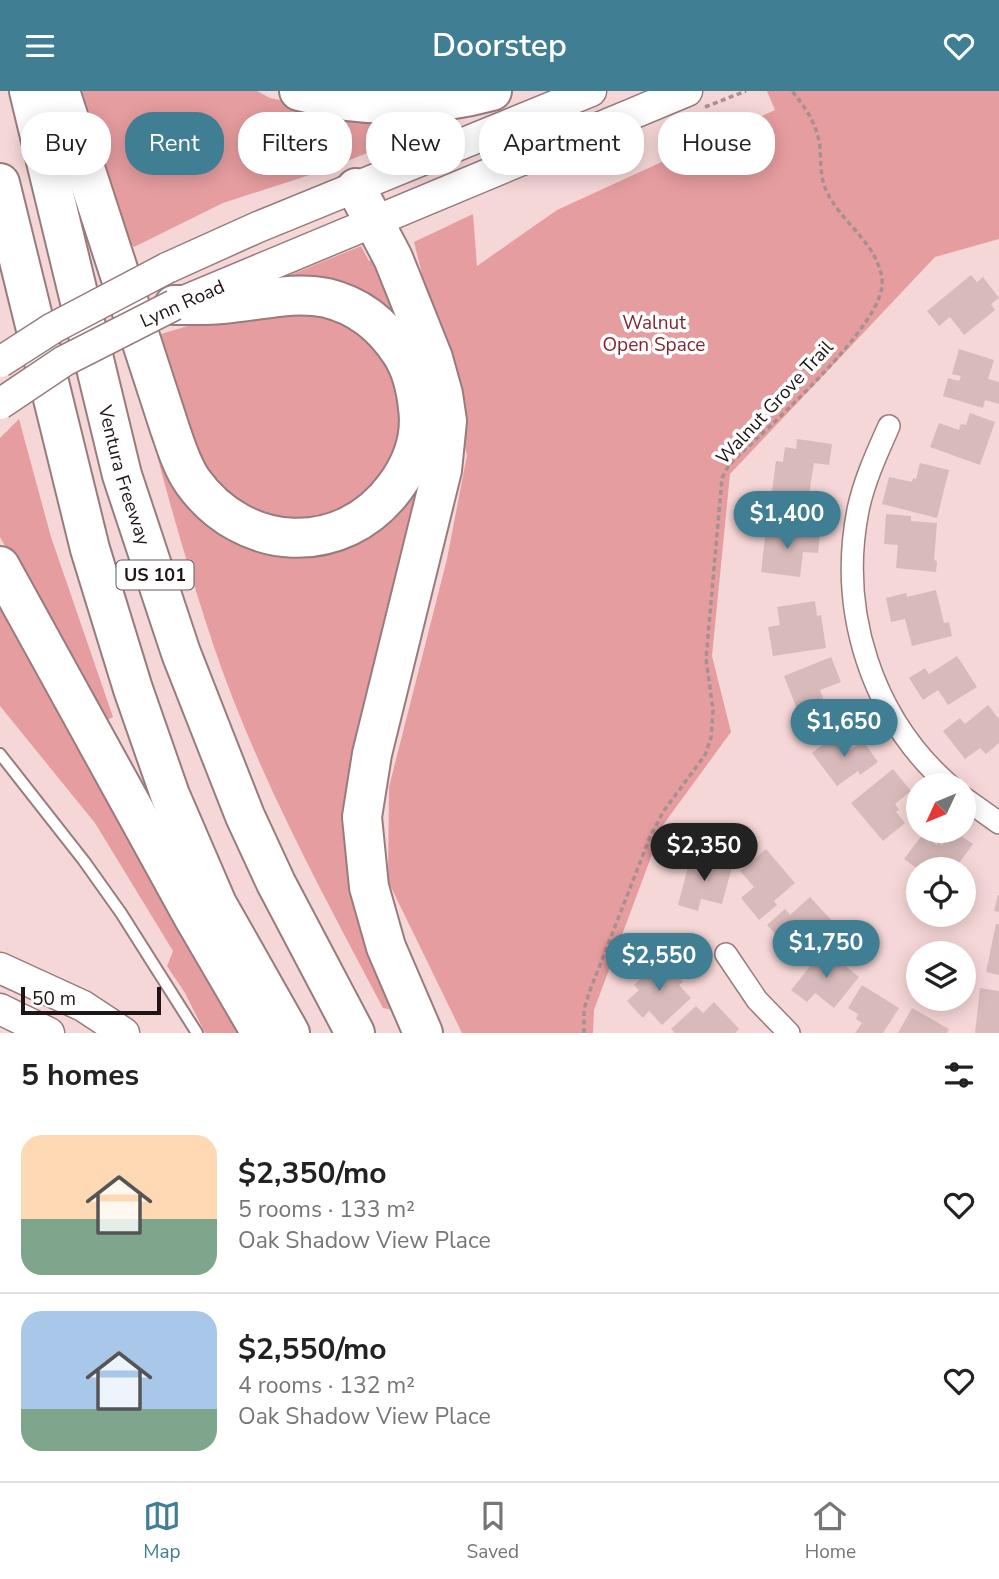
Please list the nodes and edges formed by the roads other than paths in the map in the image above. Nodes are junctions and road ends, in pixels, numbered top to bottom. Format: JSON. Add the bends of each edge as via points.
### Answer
{"nodes":[{"id":1,"x":29,"y":91,"type":"edge"},
{"id":2,"x":61,"y":91,"type":"edge"},
{"id":3,"x":299,"y":91,"type":"edge"},
{"id":4,"x":492,"y":91,"type":"edge"},
{"id":5,"x":591,"y":91,"type":"edge"},
{"id":6,"x":687,"y":91,"type":"edge"},
{"id":7,"x":0,"y":183,"type":"edge"},
{"id":8,"x":356,"y":188,"type":"junction"},
{"id":9,"x":374,"y":222,"type":"junction"},
{"id":10,"x":174,"y":305,"type":"junction"},
{"id":11,"x":0,"y":362,"type":"edge"},
{"id":12,"x":0,"y":404,"type":"edge"},
{"id":13,"x":889,"y":426,"type":"dead end"},
{"id":14,"x":0,"y":566,"type":"edge"},
{"id":15,"x":0,"y":754,"type":"edge"},
{"id":16,"x":937,"y":773,"type":"edge"},
{"id":17,"x":976,"y":807,"type":"edge"},
{"id":18,"x":999,"y":823,"type":"edge"},
{"id":19,"x":726,"y":954,"type":"dead end"},
{"id":20,"x":0,"y":968,"type":"edge"},
{"id":21,"x":0,"y":1009,"type":"edge"},
{"id":22,"x":49,"y":1033,"type":"edge"},
{"id":23,"x":124,"y":1033,"type":"edge"},
{"id":24,"x":197,"y":1033,"type":"edge"},
{"id":25,"x":261,"y":1033,"type":"edge"},
{"id":26,"x":290,"y":1033,"type":"edge"},
{"id":27,"x":355,"y":1033,"type":"edge"},
{"id":28,"x":424,"y":1033,"type":"edge"},
{"id":29,"x":789,"y":1033,"type":"edge"}],
"edges":[{"from":1,"to":27,"type":"highway","name":"Ventura Freeway","number":"US 101","via":[[122,475],[181,653],[245,816]]},
{"from":2,"to":10,"type":"highway","via":[[170,429],[191,480],[215,508],[240,525],[274,537],[304,539],[335,531],[363,519],[385,500],[405,473],[416,445],[419,417],[416,387],[406,361],[370,317],[347,305],[301,295]]},
{"from":3,"to":4,"type":"highway","via":[[333,101],[392,107]]},
{"from":5,"to":8,"type":"main road","name":"Lynn Road"},
{"from":6,"to":9,"type":"main road","name":"Lynn Road"},
{"from":7,"to":26,"type":"highway","number":"US 101","via":[[90,549],[133,689],[170,795],[217,904]]},
{"from":8,"to":9,"type":"highway"},
{"from":8,"to":11,"type":"main road","name":"Lynn Road","bridge":true,"via":[[166,268]]},
{"from":9,"to":10,"type":"main road","name":"Lynn Road"},
{"from":9,"to":28,"type":"highway","via":[[433,358],[447,421],[442,470],[372,754],[362,817],[369,887],[386,947]]},
{"from":10,"to":12,"type":"main road","name":"Lynn Road","bridge":true,"via":[[64,361]]},
{"from":13,"to":16,"type":"street","via":[[858,509],[852,562],[855,612],[878,691],[918,755]]},
{"from":14,"to":25,"type":"highway"},
{"from":15,"to":24,"type":"lane","via":[[121,913]]},
{"from":17,"to":18,"type":"street"},
{"from":19,"to":29,"type":"street","via":[[757,1000]]},
{"from":20,"to":23,"type":"main road","via":[[83,1006]]},
{"from":21,"to":22,"type":"main road"}]}
